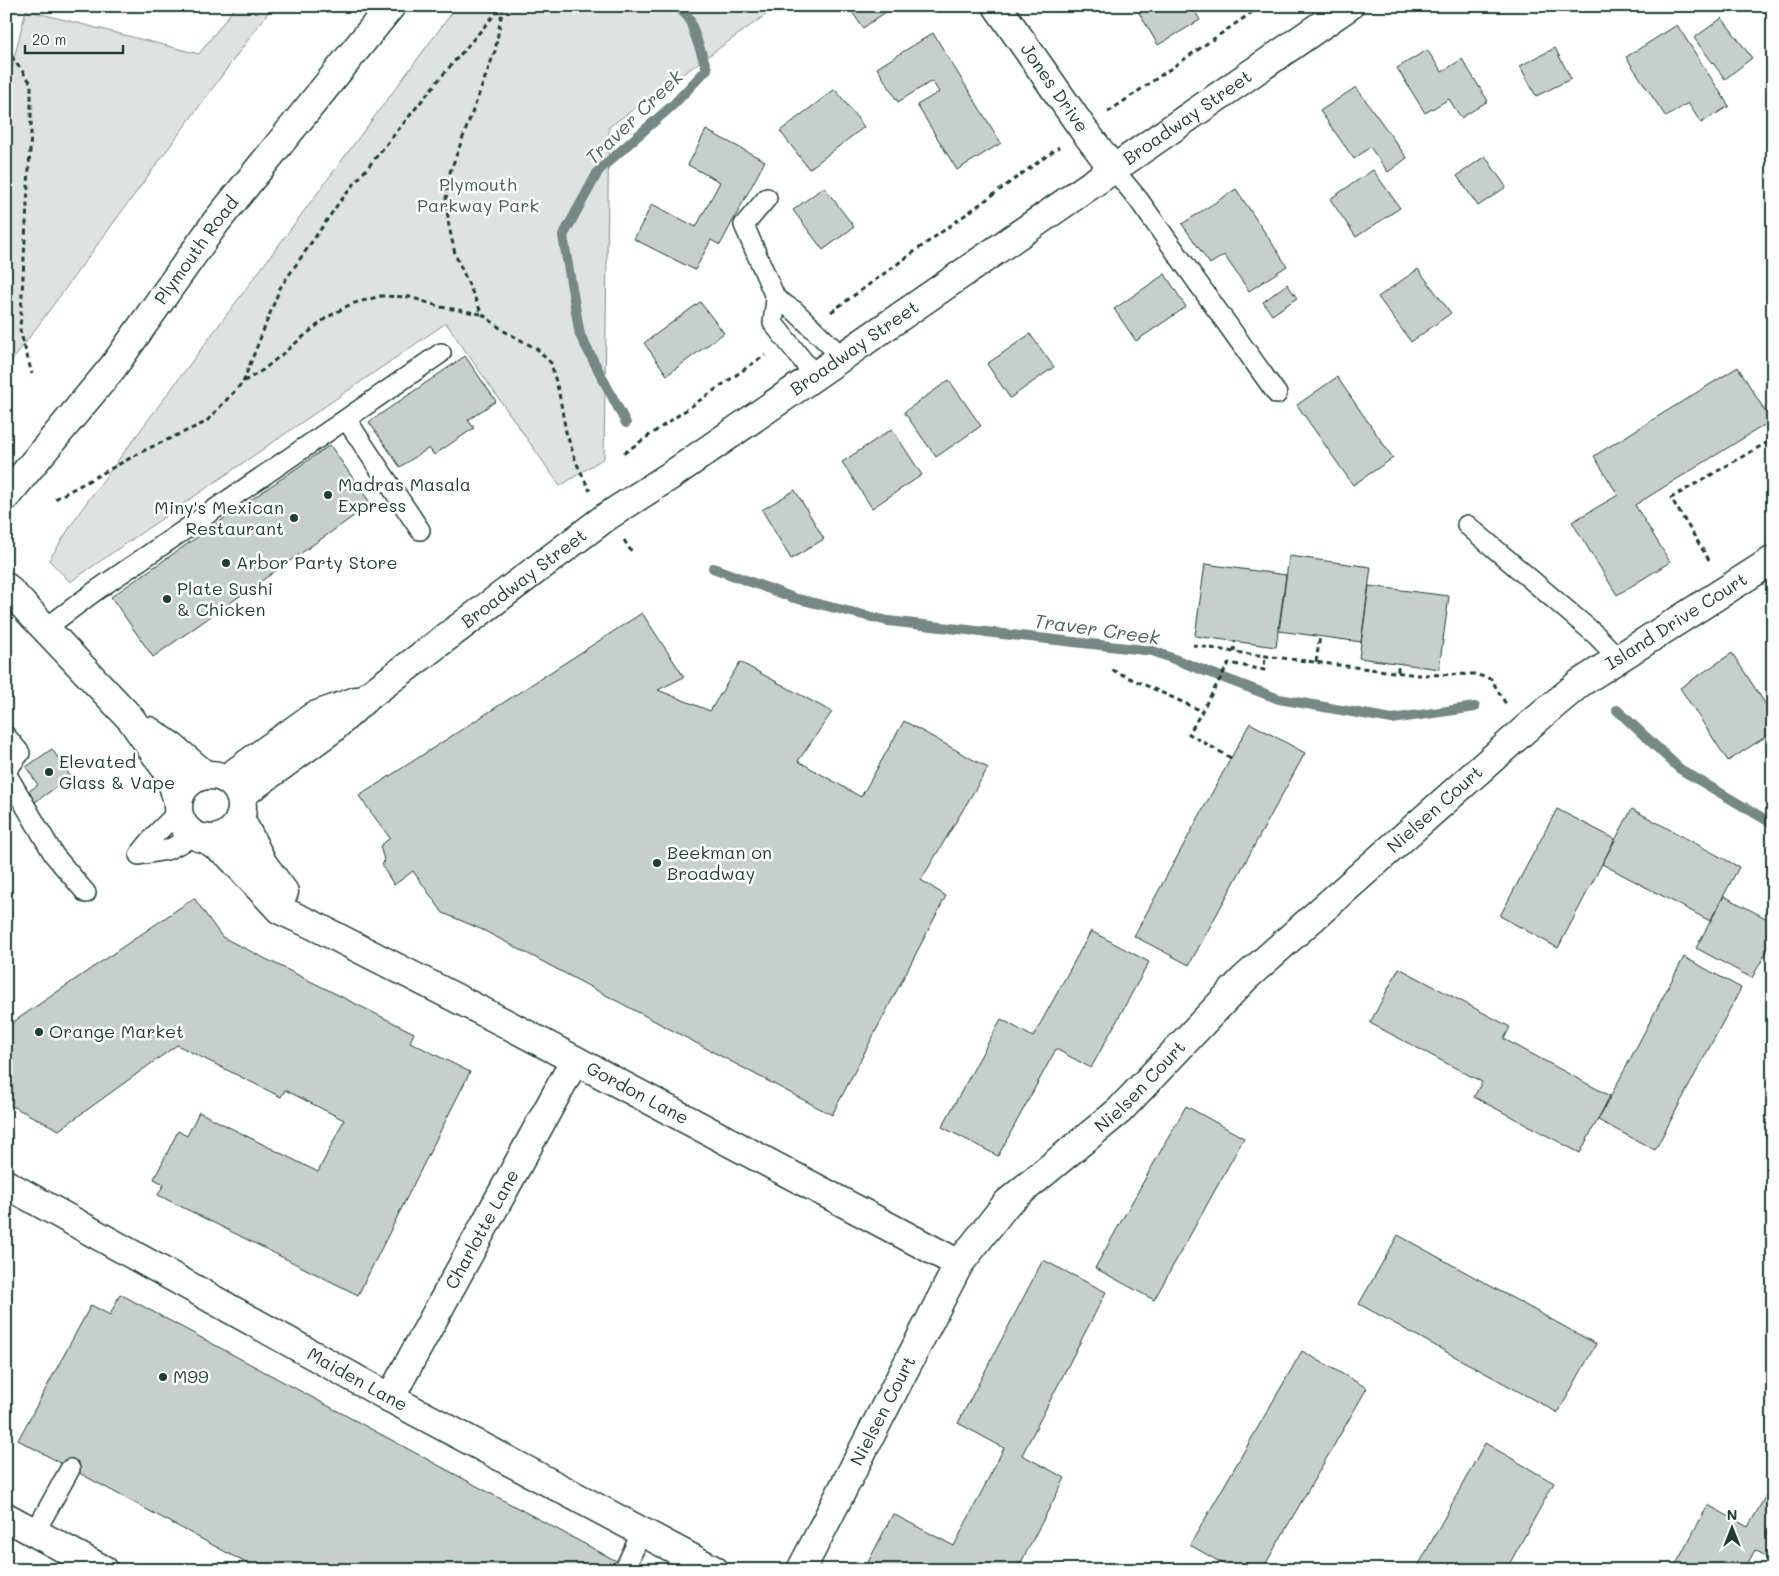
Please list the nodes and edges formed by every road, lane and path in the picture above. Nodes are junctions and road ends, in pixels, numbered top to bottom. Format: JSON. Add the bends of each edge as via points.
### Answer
{"nodes":[{"id":1,"x":391,"y":6,"type":"edge"},
{"id":2,"x":502,"y":6,"type":"edge"},
{"id":3,"x":997,"y":6,"type":"edge"},
{"id":4,"x":1261,"y":6,"type":"edge"},
{"id":5,"x":1349,"y":6,"type":"edge"},
{"id":6,"x":6,"y":49,"type":"edge"},
{"id":7,"x":1107,"y":113,"type":"dead end"},
{"id":8,"x":1064,"y":143,"type":"dead end"},
{"id":9,"x":1114,"y":170,"type":"junction"},
{"id":10,"x":767,"y":198,"type":"dead end"},
{"id":11,"x":776,"y":299,"type":"junction"},
{"id":12,"x":482,"y":314,"type":"junction"},
{"id":13,"x":811,"y":327,"type":"junction"},
{"id":14,"x":786,"y":340,"type":"junction"},
{"id":15,"x":441,"y":353,"type":"dead end"},
{"id":16,"x":842,"y":357,"type":"junction"},
{"id":17,"x":32,"y":374,"type":"dead end"},
{"id":18,"x":815,"y":376,"type":"junction"},
{"id":19,"x":243,"y":382,"type":"junction"},
{"id":20,"x":1277,"y":394,"type":"dead end"},
{"id":21,"x":346,"y":419,"type":"junction"},
{"id":22,"x":1773,"y":439,"type":"edge"},
{"id":23,"x":624,"y":452,"type":"dead end"},
{"id":24,"x":590,"y":491,"type":"dead end"},
{"id":25,"x":6,"y":496,"type":"edge"},
{"id":26,"x":55,"y":499,"type":"dead end"},
{"id":27,"x":1467,"y":525,"type":"dead end"},
{"id":28,"x":420,"y":530,"type":"dead end"},
{"id":29,"x":624,"y":540,"type":"dead end"},
{"id":30,"x":631,"y":551,"type":"dead end"},
{"id":31,"x":1709,"y":560,"type":"dead end"},
{"id":32,"x":1773,"y":560,"type":"edge"},
{"id":33,"x":6,"y":587,"type":"edge"},
{"id":34,"x":46,"y":628,"type":"junction"},
{"id":35,"x":1320,"y":636,"type":"dead end"},
{"id":36,"x":1235,"y":642,"type":"dead end"},
{"id":37,"x":1193,"y":645,"type":"dead end"},
{"id":38,"x":1234,"y":652,"type":"junction"},
{"id":39,"x":1265,"y":656,"type":"junction"},
{"id":40,"x":1618,"y":658,"type":"junction"},
{"id":41,"x":1316,"y":662,"type":"junction"},
{"id":42,"x":1398,"y":663,"type":"dead end"},
{"id":43,"x":1112,"y":670,"type":"dead end"},
{"id":44,"x":1398,"y":672,"type":"junction"},
{"id":45,"x":1580,"y":683,"type":"joint"},
{"id":46,"x":1506,"y":704,"type":"dead end"},
{"id":47,"x":1202,"y":711,"type":"junction"},
{"id":48,"x":131,"y":719,"type":"junction"},
{"id":49,"x":6,"y":736,"type":"edge"},
{"id":50,"x":1231,"y":758,"type":"dead end"},
{"id":51,"x":6,"y":772,"type":"edge"},
{"id":52,"x":228,"y":792,"type":"junction"},
{"id":53,"x":178,"y":807,"type":"junction"},
{"id":54,"x":200,"y":837,"type":"junction"},
{"id":55,"x":86,"y":893,"type":"dead end"},
{"id":56,"x":313,"y":925,"type":"junction"},
{"id":57,"x":575,"y":1060,"type":"junction"},
{"id":58,"x":6,"y":1184,"type":"edge"},
{"id":59,"x":959,"y":1264,"type":"junction"},
{"id":60,"x":390,"y":1398,"type":"junction"},
{"id":61,"x":70,"y":1469,"type":"dead end"},
{"id":62,"x":6,"y":1517,"type":"edge"},
{"id":63,"x":35,"y":1532,"type":"junction"},
{"id":64,"x":642,"y":1532,"type":"junction"},
{"id":65,"x":626,"y":1566,"type":"dead end"},
{"id":66,"x":104,"y":1570,"type":"edge"},
{"id":67,"x":714,"y":1570,"type":"edge"},
{"id":68,"x":801,"y":1570,"type":"edge"}],
"edges":[{"from":1,"to":25,"type":"street","name":"Plymouth Road","via":[[216,222],[113,367]]},
{"from":2,"to":12,"type":"path","via":[[495,51],[449,175],[446,200],[455,254]]},
{"from":2,"to":19,"type":"path","via":[[338,204],[280,288]]},
{"from":3,"to":9,"type":"street","name":"Jones Drive"},
{"from":4,"to":7,"type":"path"},
{"from":5,"to":9,"type":"street","name":"Broadway Street"},
{"from":6,"to":17,"type":"path","via":[[31,84],[31,141],[20,330]]},
{"from":8,"to":13,"type":"path"},
{"from":9,"to":16,"type":"street","name":"Broadway Street"},
{"from":9,"to":20,"type":"lane"},
{"from":10,"to":11,"type":"lane","via":[[744,225]]},
{"from":11,"to":13,"type":"lane"},
{"from":11,"to":14,"type":"lane","via":[[773,323]]},
{"from":12,"to":19,"type":"path","via":[[410,297],[381,296],[351,304],[326,318],[263,370]]},
{"from":12,"to":24,"type":"path","via":[[504,331],[537,348],[551,363],[566,432]]},
{"from":13,"to":16,"type":"lane"},
{"from":14,"to":18,"type":"lane"},
{"from":14,"to":23,"type":"path"},
{"from":15,"to":21,"type":"lane"},
{"from":16,"to":18,"type":"street","name":"Broadway Street"},
{"from":18,"to":52,"type":"street","name":"Broadway Street","via":[[606,517],[367,697],[314,716]]},
{"from":19,"to":26,"type":"path","via":[[206,422],[147,449]]},
{"from":21,"to":28,"type":"lane"},
{"from":21,"to":34,"type":"lane"},
{"from":22,"to":31,"type":"path","via":[[1671,498]]},
{"from":27,"to":40,"type":"lane","via":[[1596,635]]},
{"from":29,"to":30,"type":"path"},
{"from":32,"to":40,"type":"street","name":"Island Drive Court"},
{"from":33,"to":34,"type":"street"},
{"from":34,"to":48,"type":"street"},
{"from":35,"to":41,"type":"path"},
{"from":36,"to":38,"type":"path"},
{"from":37,"to":38,"type":"path"},
{"from":38,"to":39,"type":"path"},
{"from":39,"to":41,"type":"path"},
{"from":39,"to":47,"type":"path","via":[[1264,670],[1229,663]]},
{"from":40,"to":45,"type":"street","name":"Island Drive Court"},
{"from":41,"to":44,"type":"path"},
{"from":42,"to":44,"type":"path"},
{"from":43,"to":47,"type":"path"},
{"from":44,"to":46,"type":"path","via":[[1474,674],[1491,679]]},
{"from":45,"to":59,"type":"street","name":"Nielsen Court","via":[[1244,980],[1119,1112],[1007,1203]]},
{"from":47,"to":50,"type":"path","via":[[1189,734]]},
{"from":48,"to":52,"type":"street"},
{"from":48,"to":53,"type":"street","via":[[170,775]]},
{"from":49,"to":51,"type":"lane","via":[[20,753]]},
{"from":51,"to":55,"type":"lane","via":[[54,855]]},
{"from":52,"to":53,"type":"street","via":[[195,778],[181,792]]},
{"from":52,"to":54,"type":"street","via":[[234,827],[216,838]]},
{"from":52,"to":56,"type":"street","name":"Gordon Lane","via":[[263,864]]},
{"from":53,"to":54,"type":"street","via":[[181,822],[187,830]]},
{"from":53,"to":54,"type":"lane","via":[[139,855],[167,850]]},
{"from":54,"to":56,"type":"street","name":"Gordon Lane","via":[[228,854],[280,910]]},
{"from":56,"to":57,"type":"street","name":"Gordon Lane"},
{"from":57,"to":59,"type":"street","name":"Gordon Lane"},
{"from":57,"to":60,"type":"street","name":"Charlotte Lane"},
{"from":58,"to":60,"type":"street","name":"Maiden Lane"},
{"from":59,"to":68,"type":"street","name":"Nielsen Court"},
{"from":60,"to":64,"type":"street","name":"Maiden Lane"},
{"from":61,"to":63,"type":"lane"},
{"from":62,"to":63,"type":"street"},
{"from":63,"to":66,"type":"street"},
{"from":64,"to":65,"type":"lane"},
{"from":64,"to":67,"type":"street","name":"Maiden Lane"}]}
